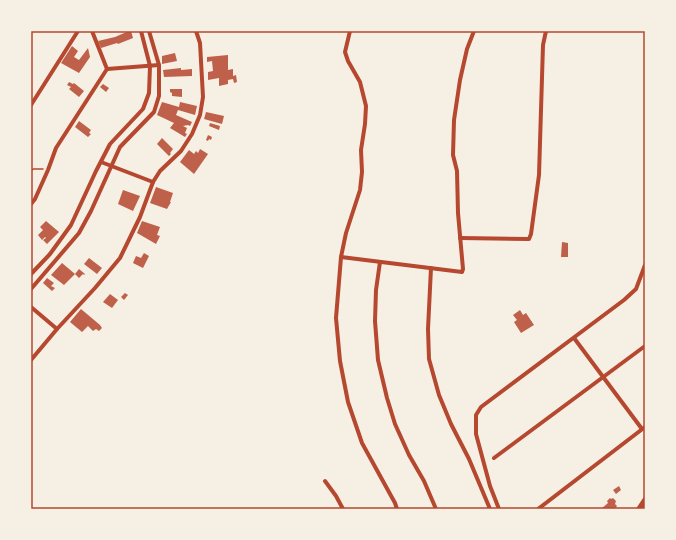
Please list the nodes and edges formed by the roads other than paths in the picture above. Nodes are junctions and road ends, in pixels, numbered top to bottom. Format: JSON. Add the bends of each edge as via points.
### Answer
{"nodes":[{"id":1,"x":78,"y":31,"type":"edge"},
{"id":2,"x":92,"y":31,"type":"edge"},
{"id":3,"x":140,"y":31,"type":"edge"},
{"id":4,"x":149,"y":31,"type":"edge"},
{"id":5,"x":196,"y":31,"type":"edge"},
{"id":6,"x":350,"y":31,"type":"edge"},
{"id":7,"x":474,"y":31,"type":"edge"},
{"id":8,"x":546,"y":31,"type":"edge"},
{"id":9,"x":150,"y":66,"type":"junction"},
{"id":10,"x":159,"y":66,"type":"junction"},
{"id":11,"x":107,"y":68,"type":"junction"},
{"id":12,"x":31,"y":104,"type":"edge"},
{"id":13,"x":100,"y":162,"type":"junction"},
{"id":14,"x":111,"y":166,"type":"junction"},
{"id":15,"x":153,"y":182,"type":"junction"},
{"id":16,"x":31,"y":204,"type":"edge"},
{"id":17,"x":460,"y":238,"type":"junction"},
{"id":18,"x":341,"y":257,"type":"junction"},
{"id":19,"x":380,"y":262,"type":"junction"},
{"id":20,"x":645,"y":265,"type":"edge"},
{"id":21,"x":431,"y":268,"type":"junction"},
{"id":22,"x":31,"y":274,"type":"edge"},
{"id":23,"x":31,"y":289,"type":"edge"},
{"id":24,"x":31,"y":307,"type":"edge"},
{"id":25,"x":57,"y":329,"type":"junction"},
{"id":26,"x":574,"y":338,"type":"junction"},
{"id":27,"x":645,"y":346,"type":"edge"},
{"id":28,"x":31,"y":360,"type":"edge"},
{"id":29,"x":604,"y":377,"type":"junction"},
{"id":30,"x":644,"y":428,"type":"edge"},
{"id":31,"x":494,"y":458,"type":"dead end"},
{"id":32,"x":325,"y":481,"type":"dead end"},
{"id":33,"x":645,"y":500,"type":"edge"},
{"id":34,"x":342,"y":509,"type":"edge"},
{"id":35,"x":397,"y":509,"type":"edge"},
{"id":36,"x":436,"y":509,"type":"edge"},
{"id":37,"x":490,"y":509,"type":"edge"},
{"id":38,"x":499,"y":509,"type":"edge"},
{"id":39,"x":538,"y":509,"type":"edge"},
{"id":40,"x":639,"y":509,"type":"edge"}],
"edges":[{"from":1,"to":12,"type":"street"},
{"from":2,"to":11,"type":"street"},
{"from":3,"to":9,"type":"street"},
{"from":4,"to":10,"type":"street"},
{"from":5,"to":15,"type":"street","via":[[201,51],[203,97],[200,115],[181,151],[160,171]]},
{"from":6,"to":18,"type":"street","via":[[345,52],[360,82],[366,106],[360,190]]},
{"from":7,"to":17,"type":"street","via":[[460,80],[454,120],[453,155],[457,171]]},
{"from":8,"to":17,"type":"street","via":[[543,45],[539,175],[529,239]]},
{"from":9,"to":10,"type":"street"},
{"from":9,"to":11,"type":"street"},
{"from":9,"to":13,"type":"street","via":[[149,93],[143,109],[110,144]]},
{"from":10,"to":14,"type":"street","via":[[158,96],[154,112],[120,147]]},
{"from":11,"to":16,"type":"street","via":[[56,148]]},
{"from":13,"to":14,"type":"street"},
{"from":13,"to":22,"type":"street","via":[[71,225],[50,254]]},
{"from":14,"to":15,"type":"street"},
{"from":14,"to":23,"type":"street","via":[[79,233]]},
{"from":15,"to":25,"type":"street","via":[[140,217],[120,258]]},
{"from":17,"to":21,"type":"street","via":[[462,272]]},
{"from":18,"to":19,"type":"street"},
{"from":18,"to":35,"type":"street","via":[[336,318],[340,361],[348,402],[362,443]]},
{"from":19,"to":21,"type":"street"},
{"from":19,"to":36,"type":"street","via":[[375,322],[378,360],[395,424]]},
{"from":20,"to":26,"type":"street","via":[[636,289]]},
{"from":21,"to":37,"type":"street","via":[[429,359],[439,395]]},
{"from":24,"to":25,"type":"street"},
{"from":25,"to":28,"type":"street"},
{"from":26,"to":29,"type":"street"},
{"from":26,"to":38,"type":"street","via":[[481,407],[476,415],[476,434]]},
{"from":27,"to":29,"type":"street"},
{"from":29,"to":30,"type":"street"},
{"from":29,"to":31,"type":"street"},
{"from":30,"to":39,"type":"street"},
{"from":32,"to":34,"type":"street"},
{"from":33,"to":40,"type":"main road"}]}
